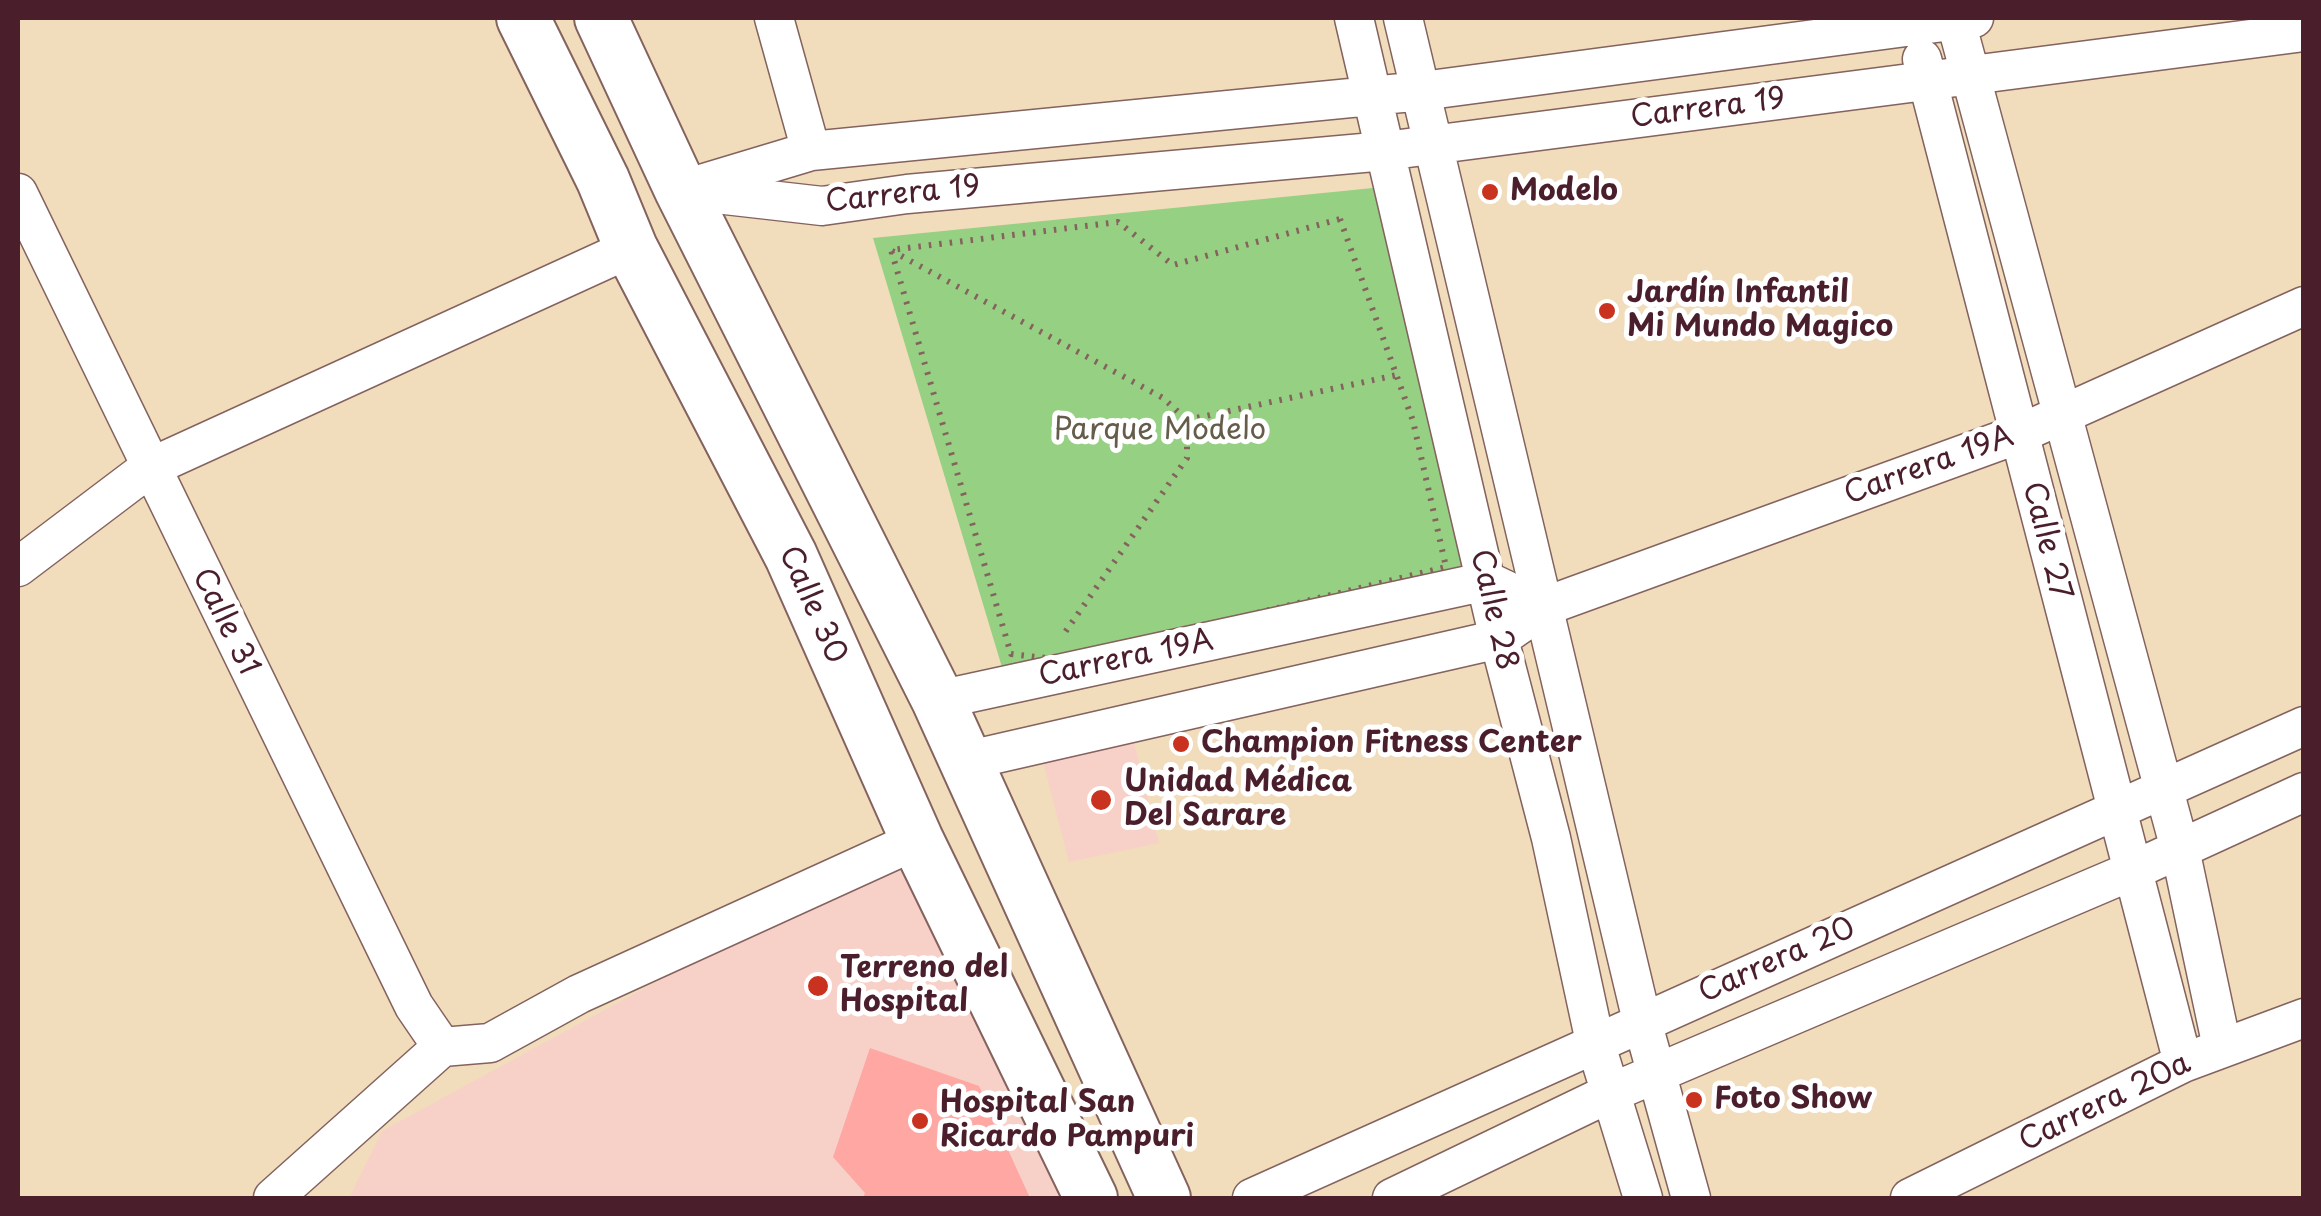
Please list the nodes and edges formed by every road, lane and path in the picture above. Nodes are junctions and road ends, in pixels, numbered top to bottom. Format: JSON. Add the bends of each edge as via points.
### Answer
{"nodes":[{"id":1,"x":523,"y":18,"type":"edge"},
{"id":2,"x":602,"y":18,"type":"edge"},
{"id":3,"x":774,"y":18,"type":"edge"},
{"id":4,"x":1354,"y":18,"type":"edge"},
{"id":5,"x":1403,"y":18,"type":"edge"},
{"id":6,"x":1962,"y":18,"type":"edge"},
{"id":7,"x":1914,"y":23,"type":"edge"},
{"id":8,"x":2304,"y":32,"type":"edge"},
{"id":9,"x":1968,"y":77,"type":"junction"},
{"id":10,"x":1927,"y":80,"type":"junction"},
{"id":11,"x":1422,"y":91,"type":"junction"},
{"id":12,"x":1374,"y":94,"type":"junction"},
{"id":13,"x":1433,"y":144,"type":"junction"},
{"id":14,"x":811,"y":150,"type":"junction"},
{"id":15,"x":1385,"y":151,"type":"junction"},
{"id":16,"x":681,"y":190,"type":"junction"},
{"id":17,"x":18,"y":193,"type":"edge"},
{"id":18,"x":631,"y":248,"type":"junction"},
{"id":19,"x":891,"y":250,"type":"junction"},
{"id":20,"x":2304,"y":306,"type":"edge"},
{"id":21,"x":1397,"y":375,"type":"junction"},
{"id":22,"x":2062,"y":416,"type":"junction"},
{"id":23,"x":1187,"y":420,"type":"junction"},
{"id":24,"x":2019,"y":434,"type":"junction"},
{"id":25,"x":149,"y":468,"type":"junction"},
{"id":26,"x":18,"y":567,"type":"edge"},
{"id":27,"x":1486,"y":581,"type":"junction"},
{"id":28,"x":1546,"y":606,"type":"junction"},
{"id":29,"x":1499,"y":639,"type":"junction"},
{"id":30,"x":1047,"y":658,"type":"junction"},
{"id":31,"x":938,"y":700,"type":"junction"},
{"id":32,"x":2304,"y":726,"type":"edge"},
{"id":33,"x":965,"y":762,"type":"junction"},
{"id":34,"x":2163,"y":788,"type":"junction"},
{"id":35,"x":2304,"y":792,"type":"edge"},
{"id":36,"x":2115,"y":810,"type":"junction"},
{"id":37,"x":917,"y":840,"type":"junction"},
{"id":38,"x":2180,"y":849,"type":"junction"},
{"id":39,"x":2134,"y":870,"type":"junction"},
{"id":40,"x":2304,"y":1018,"type":"edge"},
{"id":41,"x":1642,"y":1021,"type":"junction"},
{"id":42,"x":1595,"y":1042,"type":"junction"},
{"id":43,"x":442,"y":1046,"type":"junction"},
{"id":44,"x":2222,"y":1047,"type":"junction"},
{"id":45,"x":2183,"y":1064,"type":"junction"},
{"id":46,"x":1659,"y":1072,"type":"junction"},
{"id":47,"x":1608,"y":1094,"type":"junction"},
{"id":48,"x":1959,"y":1188,"type":"edge"},
{"id":49,"x":273,"y":1198,"type":"edge"},
{"id":50,"x":1091,"y":1198,"type":"edge"},
{"id":51,"x":1164,"y":1198,"type":"edge"},
{"id":52,"x":1252,"y":1198,"type":"edge"},
{"id":53,"x":1392,"y":1198,"type":"edge"},
{"id":54,"x":1643,"y":1198,"type":"edge"},
{"id":55,"x":1691,"y":1198,"type":"edge"},
{"id":56,"x":1910,"y":1198,"type":"edge"}],
"edges":[{"from":1,"to":18,"type":"street","name":"Calle 30"},
{"from":2,"to":16,"type":"street"},
{"from":3,"to":14,"type":"street"},
{"from":4,"to":12,"type":"street","name":"Calle 28"},
{"from":5,"to":11,"type":"street","name":"Calle 28"},
{"from":6,"to":7,"type":"street","name":"Carrera 19"},
{"from":6,"to":9,"type":"street","name":"Calle 27"},
{"from":7,"to":10,"type":"street","name":"Calle 27"},
{"from":7,"to":11,"type":"street","name":"Carrera 19"},
{"from":8,"to":9,"type":"street","name":"Carrera 19"},
{"from":9,"to":10,"type":"street","name":"Carrera 19"},
{"from":9,"to":22,"type":"street","name":"Calle 27"},
{"from":10,"to":13,"type":"street","name":"Carrera 19"},
{"from":10,"to":24,"type":"street","name":"Calle 27"},
{"from":11,"to":12,"type":"street","name":"Carrera 19"},
{"from":11,"to":13,"type":"street","name":"Calle 28"},
{"from":12,"to":14,"type":"street","name":"Carrera 19"},
{"from":12,"to":15,"type":"street","name":"Calle 28"},
{"from":13,"to":15,"type":"street","name":"Carrera 19"},
{"from":13,"to":28,"type":"street","name":"Calle 28"},
{"from":14,"to":16,"type":"street","name":"Carrera 19"},
{"from":15,"to":16,"type":"street","name":"Carrera 19","via":[[822,206]]},
{"from":15,"to":27,"type":"street","name":"Calle 28"},
{"from":16,"to":31,"type":"street"},
{"from":17,"to":25,"type":"street","name":"Calle 31"},
{"from":18,"to":25,"type":"street"},
{"from":18,"to":37,"type":"street","name":"Calle 30","via":[[792,556]]},
{"from":19,"to":21,"type":"path","via":[[1118,222],[1173,265],[1340,219]]},
{"from":19,"to":23,"type":"path","via":[[1163,398]]},
{"from":19,"to":30,"type":"path","via":[[1011,654]]},
{"from":20,"to":22,"type":"street","name":"Carrera 19A"},
{"from":21,"to":23,"type":"path"},
{"from":21,"to":30,"type":"path","via":[[1446,567],[1064,660]]},
{"from":22,"to":24,"type":"street","name":"Carrera 19A"},
{"from":22,"to":34,"type":"street","name":"Calle 27"},
{"from":23,"to":30,"type":"path","via":[[1186,458]]},
{"from":24,"to":28,"type":"street","name":"Carrera 19A"},
{"from":24,"to":36,"type":"street","name":"Calle 27"},
{"from":25,"to":26,"type":"street"},
{"from":25,"to":43,"type":"street","name":"Calle 31","via":[[414,1006]]},
{"from":27,"to":28,"type":"street"},
{"from":27,"to":29,"type":"street","name":"Calle 28"},
{"from":27,"to":31,"type":"street","name":"Carrera 19A"},
{"from":28,"to":29,"type":"street","name":"Carrera 19A"},
{"from":28,"to":41,"type":"street","name":"Calle 28"},
{"from":29,"to":33,"type":"street","name":"Carrera 19A"},
{"from":29,"to":42,"type":"street","name":"Calle 28"},
{"from":31,"to":33,"type":"street"},
{"from":32,"to":34,"type":"street","name":"Carrera 20"},
{"from":33,"to":51,"type":"street"},
{"from":34,"to":36,"type":"street","name":"Carrera 20"},
{"from":34,"to":38,"type":"street","name":"Calle 27"},
{"from":35,"to":38,"type":"street","name":"Carrera 20"},
{"from":36,"to":39,"type":"street","name":"Calle 27"},
{"from":36,"to":41,"type":"street","name":"Carrera 20"},
{"from":37,"to":43,"type":"street","via":[[580,994],[490,1043]]},
{"from":37,"to":50,"type":"street","name":"Calle 30"},
{"from":38,"to":39,"type":"street","name":"Carrera 20"},
{"from":38,"to":44,"type":"street","name":"Calle 27"},
{"from":39,"to":45,"type":"street","name":"Calle 27"},
{"from":39,"to":46,"type":"street","name":"Carrera 20"},
{"from":40,"to":44,"type":"street","name":"Carrera 20a"},
{"from":41,"to":42,"type":"street","name":"Carrera 20"},
{"from":41,"to":46,"type":"street","name":"Calle 28"},
{"from":42,"to":47,"type":"street","name":"Calle 28"},
{"from":42,"to":52,"type":"street","name":"Carrera 20"},
{"from":43,"to":49,"type":"street"},
{"from":44,"to":45,"type":"street","name":"Carrera 20a"},
{"from":45,"to":48,"type":"street","name":"Carrera 20a"},
{"from":46,"to":47,"type":"street","name":"Carrera 20"},
{"from":46,"to":55,"type":"street","name":"Calle 28"},
{"from":47,"to":53,"type":"street","name":"Carrera 20"},
{"from":47,"to":54,"type":"street","name":"Calle 28"},
{"from":48,"to":56,"type":"street","name":"Carrera 20a"}]}
